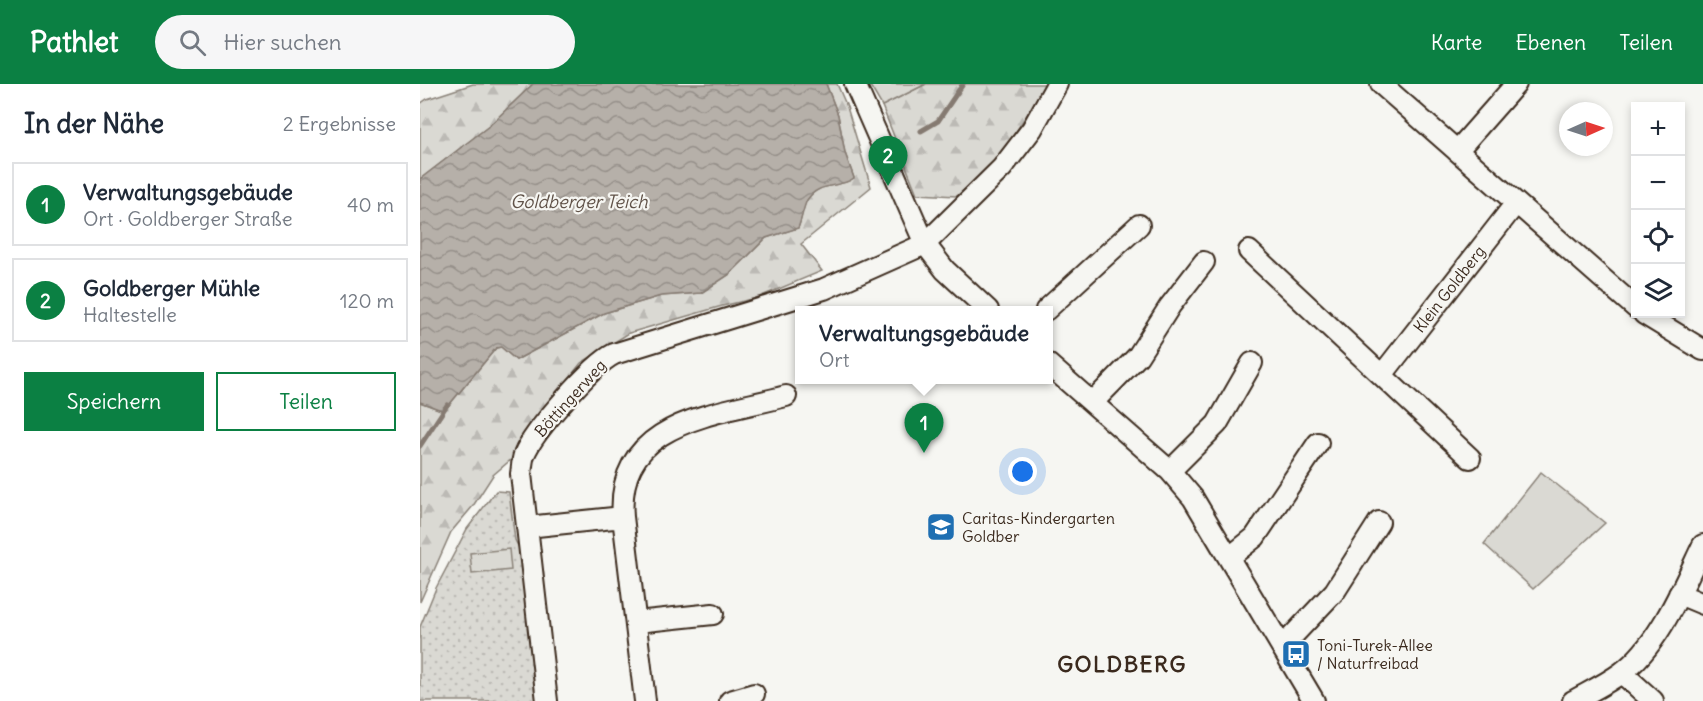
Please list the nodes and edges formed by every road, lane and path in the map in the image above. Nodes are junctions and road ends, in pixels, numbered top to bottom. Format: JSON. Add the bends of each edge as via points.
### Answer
{"nodes":[{"id":1,"x":855,"y":84,"type":"edge"},
{"id":2,"x":1058,"y":84,"type":"edge"},
{"id":3,"x":1381,"y":84,"type":"edge"},
{"id":4,"x":1516,"y":84,"type":"edge"},
{"id":5,"x":1457,"y":151,"type":"junction"},
{"id":6,"x":1515,"y":203,"type":"junction"},
{"id":7,"x":1139,"y":225,"type":"dead end"},
{"id":8,"x":925,"y":244,"type":"junction"},
{"id":9,"x":1249,"y":251,"type":"dead end"},
{"id":10,"x":1204,"y":262,"type":"dead end"},
{"id":11,"x":1631,"y":304,"type":"edge"},
{"id":12,"x":984,"y":306,"type":"edge"},
{"id":13,"x":1050,"y":306,"type":"edge"},
{"id":14,"x":1651,"y":318,"type":"edge"},
{"id":15,"x":1703,"y":350,"type":"edge"},
{"id":16,"x":1252,"y":363,"type":"dead end"},
{"id":17,"x":1053,"y":368,"type":"edge"},
{"id":18,"x":1382,"y":375,"type":"junction"},
{"id":19,"x":786,"y":396,"type":"dead end"},
{"id":20,"x":1093,"y":402,"type":"junction"},
{"id":21,"x":1318,"y":443,"type":"dead end"},
{"id":22,"x":1470,"y":458,"type":"dead end"},
{"id":23,"x":1170,"y":471,"type":"junction"},
{"id":24,"x":623,"y":517,"type":"junction"},
{"id":25,"x":1379,"y":522,"type":"dead end"},
{"id":26,"x":527,"y":527,"type":"junction"},
{"id":27,"x":1703,"y":545,"type":"edge"},
{"id":28,"x":1230,"y":557,"type":"junction"},
{"id":29,"x":1679,"y":594,"type":"junction"},
{"id":30,"x":1703,"y":604,"type":"edge"},
{"id":31,"x":713,"y":614,"type":"dead end"},
{"id":32,"x":636,"y":622,"type":"junction"},
{"id":33,"x":1283,"y":646,"type":"junction"},
{"id":34,"x":1622,"y":673,"type":"junction"},
{"id":35,"x":754,"y":694,"type":"dead end"},
{"id":36,"x":547,"y":701,"type":"edge"},
{"id":37,"x":645,"y":701,"type":"edge"},
{"id":38,"x":730,"y":701,"type":"edge"},
{"id":39,"x":1314,"y":701,"type":"edge"},
{"id":40,"x":1573,"y":701,"type":"edge"},
{"id":41,"x":1653,"y":701,"type":"edge"}],
"edges":[{"from":1,"to":8,"type":"street"},
{"from":2,"to":8,"type":"street","via":[[1032,129],[1002,168]]},
{"from":3,"to":5,"type":"street"},
{"from":4,"to":5,"type":"street"},
{"from":5,"to":6,"type":"street"},
{"from":6,"to":11,"type":"street"},
{"from":6,"to":18,"type":"street","name":"Klein Goldberg"},
{"from":7,"to":13,"type":"street"},
{"from":8,"to":12,"type":"street","via":[[945,270]]},
{"from":8,"to":26,"type":"street","name":"Böttingerweg","via":[[824,289],[603,360],[532,440],[523,457]]},
{"from":9,"to":18,"type":"street"},
{"from":10,"to":20,"type":"street","via":[[1138,356]]},
{"from":14,"to":15,"type":"street"},
{"from":16,"to":23,"type":"street","via":[[1216,424]]},
{"from":17,"to":20,"type":"street"},
{"from":18,"to":22,"type":"street"},
{"from":19,"to":24,"type":"street","via":[[685,423],[653,438],[627,473]]},
{"from":20,"to":23,"type":"street"},
{"from":21,"to":28,"type":"street","via":[[1255,537]]},
{"from":23,"to":28,"type":"street","via":[[1193,498]]},
{"from":24,"to":26,"type":"street"},
{"from":24,"to":32,"type":"street"},
{"from":25,"to":33,"type":"street","via":[[1335,591]]},
{"from":26,"to":36,"type":"street","name":"Böttingerweg"},
{"from":27,"to":29,"type":"street"},
{"from":28,"to":33,"type":"street"},
{"from":29,"to":30,"type":"street"},
{"from":29,"to":34,"type":"street","via":[[1645,651]]},
{"from":31,"to":32,"type":"street"},
{"from":32,"to":37,"type":"street"},
{"from":33,"to":39,"type":"street"},
{"from":34,"to":40,"type":"street"},
{"from":34,"to":41,"type":"street"},
{"from":35,"to":38,"type":"street"}]}
